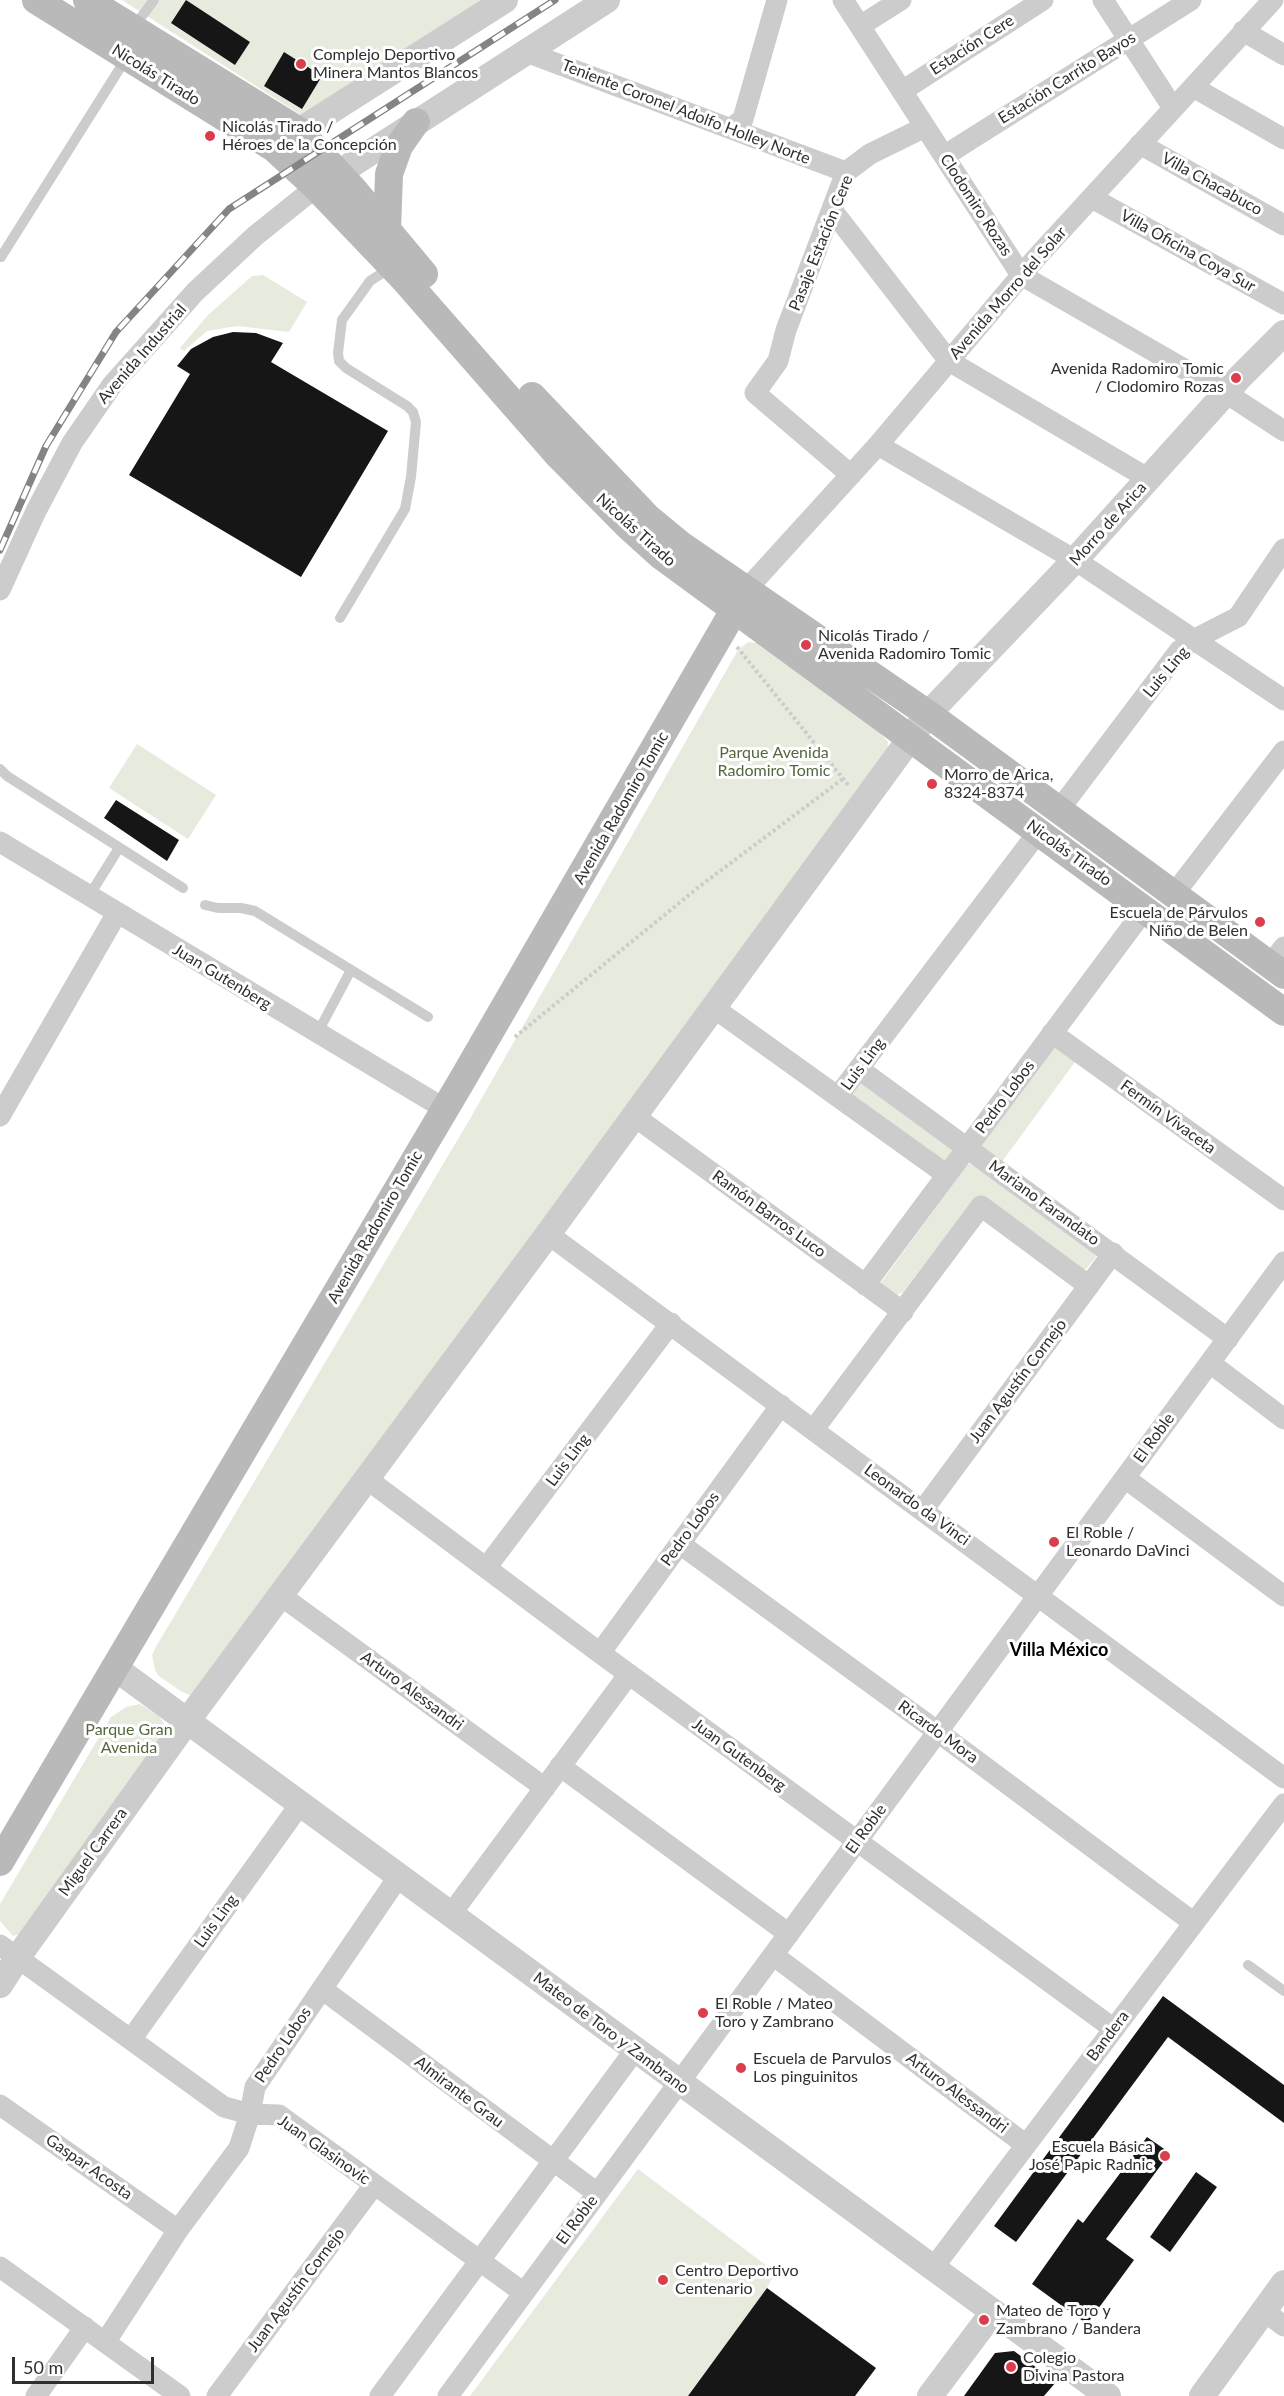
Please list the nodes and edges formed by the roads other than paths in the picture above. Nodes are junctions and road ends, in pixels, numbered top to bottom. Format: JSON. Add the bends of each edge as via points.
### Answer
{"nodes":[{"id":1,"x":36,"y":0,"type":"edge"},
{"id":2,"x":87,"y":0,"type":"edge"},
{"id":3,"x":154,"y":0,"type":"edge"},
{"id":4,"x":505,"y":0,"type":"edge"},
{"id":5,"x":607,"y":0,"type":"edge"},
{"id":6,"x":777,"y":0,"type":"edge"},
{"id":7,"x":843,"y":0,"type":"edge"},
{"id":8,"x":901,"y":0,"type":"edge"},
{"id":9,"x":1043,"y":0,"type":"edge"},
{"id":10,"x":1103,"y":0,"type":"edge"},
{"id":11,"x":1191,"y":0,"type":"edge"},
{"id":12,"x":1273,"y":0,"type":"edge"},
{"id":13,"x":860,"y":26,"type":"junction"},
{"id":14,"x":133,"y":28,"type":"junction"},
{"id":15,"x":1243,"y":31,"type":"junction"},
{"id":16,"x":1129,"y":39,"type":"junction"},
{"id":17,"x":526,"y":52,"type":"junction"},
{"id":18,"x":1284,"y":55,"type":"edge"},
{"id":19,"x":128,"y":57,"type":"junction"},
{"id":20,"x":1193,"y":87,"type":"junction"},
{"id":21,"x":902,"y":91,"type":"junction"},
{"id":22,"x":1173,"y":108,"type":"junction"},
{"id":23,"x":416,"y":122,"type":"junction"},
{"id":24,"x":925,"y":127,"type":"junction"},
{"id":25,"x":732,"y":128,"type":"junction"},
{"id":26,"x":299,"y":131,"type":"junction"},
{"id":27,"x":1284,"y":139,"type":"edge"},
{"id":28,"x":1140,"y":144,"type":"junction"},
{"id":29,"x":944,"y":156,"type":"junction"},
{"id":30,"x":846,"y":172,"type":"junction"},
{"id":31,"x":327,"y":180,"type":"junction"},
{"id":32,"x":1092,"y":198,"type":"junction"},
{"id":33,"x":832,"y":210,"type":"junction"},
{"id":34,"x":1284,"y":225,"type":"edge"},
{"id":35,"x":387,"y":231,"type":"junction"},
{"id":36,"x":1,"y":256,"type":"edge"},
{"id":37,"x":392,"y":267,"type":"junction"},
{"id":38,"x":1021,"y":275,"type":"junction"},
{"id":39,"x":1284,"y":304,"type":"edge"},
{"id":40,"x":1284,"y":333,"type":"edge"},
{"id":41,"x":949,"y":361,"type":"junction"},
{"id":42,"x":1226,"y":393,"type":"junction"},
{"id":43,"x":1284,"y":431,"type":"edge"},
{"id":44,"x":878,"y":445,"type":"junction"},
{"id":45,"x":850,"y":475,"type":"junction"},
{"id":46,"x":1149,"y":479,"type":"junction"},
{"id":47,"x":1284,"y":549,"type":"edge"},
{"id":48,"x":1075,"y":560,"type":"junction"},
{"id":49,"x":0,"y":590,"type":"edge"},
{"id":50,"x":735,"y":610,"type":"junction"},
{"id":51,"x":340,"y":618,"type":"dead end"},
{"id":52,"x":1195,"y":639,"type":"junction"},
{"id":53,"x":1284,"y":700,"type":"edge"},
{"id":54,"x":928,"y":714,"type":"junction"},
{"id":55,"x":911,"y":737,"type":"junction"},
{"id":56,"x":1284,"y":751,"type":"edge"},
{"id":57,"x":0,"y":769,"type":"edge"},
{"id":58,"x":1059,"y":810,"type":"junction"},
{"id":59,"x":1039,"y":831,"type":"junction"},
{"id":60,"x":0,"y":842,"type":"edge"},
{"id":61,"x":119,"y":848,"type":"junction"},
{"id":62,"x":183,"y":888,"type":"dead end"},
{"id":63,"x":1174,"y":894,"type":"junction"},
{"id":64,"x":89,"y":896,"type":"junction"},
{"id":65,"x":206,"y":905,"type":"dead end"},
{"id":66,"x":1145,"y":909,"type":"junction"},
{"id":67,"x":117,"y":913,"type":"junction"},
{"id":68,"x":1279,"y":962,"type":"edge"},
{"id":69,"x":351,"y":970,"type":"junction"},
{"id":70,"x":714,"y":1008,"type":"junction"},
{"id":71,"x":1284,"y":1012,"type":"edge"},
{"id":72,"x":428,"y":1017,"type":"dead end"},
{"id":73,"x":1052,"y":1033,"type":"junction"},
{"id":74,"x":317,"y":1034,"type":"junction"},
{"id":75,"x":859,"y":1069,"type":"junction"},
{"id":76,"x":838,"y":1096,"type":"junction"},
{"id":77,"x":445,"y":1109,"type":"junction"},
{"id":78,"x":0,"y":1116,"type":"edge"},
{"id":79,"x":634,"y":1116,"type":"junction"},
{"id":80,"x":967,"y":1147,"type":"junction"},
{"id":81,"x":947,"y":1174,"type":"junction"},
{"id":82,"x":1284,"y":1200,"type":"edge"},
{"id":83,"x":548,"y":1234,"type":"junction"},
{"id":84,"x":1113,"y":1253,"type":"junction"},
{"id":85,"x":1284,"y":1262,"type":"edge"},
{"id":86,"x":865,"y":1285,"type":"junction"},
{"id":87,"x":1089,"y":1286,"type":"junction"},
{"id":88,"x":903,"y":1312,"type":"junction"},
{"id":89,"x":671,"y":1323,"type":"junction"},
{"id":90,"x":1228,"y":1339,"type":"junction"},
{"id":91,"x":1210,"y":1363,"type":"junction"},
{"id":92,"x":781,"y":1405,"type":"junction"},
{"id":93,"x":1284,"y":1419,"type":"edge"},
{"id":94,"x":814,"y":1430,"type":"junction"},
{"id":95,"x":1125,"y":1478,"type":"junction"},
{"id":96,"x":367,"y":1479,"type":"junction"},
{"id":97,"x":923,"y":1510,"type":"junction"},
{"id":98,"x":680,"y":1544,"type":"junction"},
{"id":99,"x":486,"y":1568,"type":"junction"},
{"id":100,"x":280,"y":1595,"type":"junction"},
{"id":101,"x":1039,"y":1595,"type":"junction"},
{"id":102,"x":1284,"y":1596,"type":"edge"},
{"id":103,"x":600,"y":1653,"type":"junction"},
{"id":104,"x":115,"y":1668,"type":"junction"},
{"id":105,"x":629,"y":1674,"type":"junction"},
{"id":106,"x":188,"y":1720,"type":"junction"},
{"id":107,"x":938,"y":1732,"type":"junction"},
{"id":108,"x":560,"y":1766,"type":"junction"},
{"id":109,"x":1284,"y":1778,"type":"edge"},
{"id":110,"x":545,"y":1788,"type":"junction"},
{"id":111,"x":301,"y":1803,"type":"junction"},
{"id":112,"x":1284,"y":1804,"type":"edge"},
{"id":113,"x":857,"y":1841,"type":"junction"},
{"id":114,"x":0,"y":1862,"type":"edge"},
{"id":115,"x":399,"y":1876,"type":"junction"},
{"id":116,"x":451,"y":1914,"type":"junction"},
{"id":117,"x":1194,"y":1923,"type":"junction"},
{"id":118,"x":789,"y":1934,"type":"junction"},
{"id":119,"x":9,"y":1951,"type":"edge"},
{"id":120,"x":773,"y":1955,"type":"junction"},
{"id":121,"x":1248,"y":1965,"type":"dead end"},
{"id":122,"x":0,"y":1985,"type":"edge"},
{"id":123,"x":322,"y":1989,"type":"junction"},
{"id":124,"x":1284,"y":1991,"type":"edge"},
{"id":125,"x":1114,"y":2029,"type":"junction"},
{"id":126,"x":132,"y":2038,"type":"junction"},
{"id":127,"x":635,"y":2050,"type":"junction"},
{"id":128,"x":679,"y":2083,"type":"junction"},
{"id":129,"x":0,"y":2104,"type":"edge"},
{"id":130,"x":250,"y":2114,"type":"junction"},
{"id":131,"x":1026,"y":2145,"type":"junction"},
{"id":132,"x":553,"y":2162,"type":"junction"},
{"id":133,"x":374,"y":2185,"type":"junction"},
{"id":134,"x":597,"y":2193,"type":"junction"},
{"id":135,"x":178,"y":2230,"type":"junction"},
{"id":136,"x":480,"y":2261,"type":"junction"},
{"id":137,"x":0,"y":2267,"type":"edge"},
{"id":138,"x":933,"y":2268,"type":"junction"},
{"id":139,"x":1284,"y":2283,"type":"edge"},
{"id":140,"x":524,"y":2293,"type":"junction"},
{"id":141,"x":1264,"y":2311,"type":"junction"},
{"id":142,"x":993,"y":2312,"type":"junction"},
{"id":143,"x":85,"y":2326,"type":"junction"},
{"id":144,"x":1284,"y":2326,"type":"edge"},
{"id":145,"x":106,"y":2341,"type":"junction"},
{"id":146,"x":36,"y":2396,"type":"edge"},
{"id":147,"x":180,"y":2396,"type":"edge"},
{"id":148,"x":217,"y":2396,"type":"edge"},
{"id":149,"x":380,"y":2396,"type":"edge"},
{"id":150,"x":448,"y":2396,"type":"edge"},
{"id":151,"x":930,"y":2396,"type":"edge"},
{"id":152,"x":1108,"y":2396,"type":"edge"},
{"id":153,"x":1202,"y":2396,"type":"edge"}],
"edges":[{"from":1,"to":19,"type":"main road","name":"Nicolás Tirado"},
{"from":2,"to":14,"type":"main road","name":"Nicolás Tirado"},
{"from":3,"to":14,"type":"lane"},
{"from":4,"to":26,"type":"street"},
{"from":5,"to":17,"type":"street"},
{"from":6,"to":25,"type":"street","via":[[742,119]]},
{"from":7,"to":13,"type":"street","name":"Clodomiro Rozas"},
{"from":8,"to":13,"type":"street"},
{"from":9,"to":21,"type":"street","name":"Estación Cere"},
{"from":10,"to":16,"type":"street"},
{"from":11,"to":16,"type":"street","name":"Estación Carrito Bayos"},
{"from":12,"to":15,"type":"street","name":"Avenida Morro del Solar"},
{"from":13,"to":21,"type":"street","name":"Clodomiro Rozas"},
{"from":14,"to":26,"type":"main road","name":"Nicolás Tirado"},
{"from":15,"to":18,"type":"street"},
{"from":15,"to":20,"type":"street","name":"Avenida Morro del Solar"},
{"from":16,"to":22,"type":"street"},
{"from":16,"to":29,"type":"street","name":"Estación Carrito Bayos"},
{"from":17,"to":23,"type":"street"},
{"from":17,"to":25,"type":"street","name":"Teniente Coronel Adolfo Holley Norte"},
{"from":19,"to":31,"type":"main road","name":"Nicolás Tirado"},
{"from":19,"to":36,"type":"lane"},
{"from":20,"to":22,"type":"street","name":"Avenida Morro del Solar"},
{"from":20,"to":27,"type":"street"},
{"from":21,"to":24,"type":"street","name":"Clodomiro Rozas"},
{"from":22,"to":28,"type":"street","name":"Avenida Morro del Solar"},
{"from":23,"to":31,"type":"street"},
{"from":23,"to":35,"type":"main road","via":[[399,146],[389,174]]},
{"from":24,"to":29,"type":"street","name":"Clodomiro Rozas"},
{"from":24,"to":30,"type":"street","name":"Pasaje Estación Cere","via":[[870,154]]},
{"from":25,"to":30,"type":"street","name":"Teniente Coronel Adolfo Holley Norte"},
{"from":26,"to":31,"type":"main road","name":"Nicolás Tirado"},
{"from":28,"to":32,"type":"street","name":"Avenida Morro del Solar"},
{"from":28,"to":34,"type":"street","name":"Villa Chacabuco"},
{"from":29,"to":38,"type":"street","name":"Clodomiro Rozas"},
{"from":30,"to":33,"type":"street","name":"Pasaje Estación Cere"},
{"from":31,"to":35,"type":"main road","name":"Nicolás Tirado"},
{"from":31,"to":37,"type":"main road","name":"Nicolás Tirado"},
{"from":31,"to":49,"type":"street","name":"Avenida Industrial","via":[[255,236],[195,292],[112,385],[72,443]]},
{"from":32,"to":38,"type":"street","name":"Avenida Morro del Solar"},
{"from":32,"to":39,"type":"street","name":"Villa Oficina Coya Sur"},
{"from":33,"to":41,"type":"street"},
{"from":33,"to":45,"type":"street","name":"Pasaje Estación Cere","via":[[778,361],[755,393]]},
{"from":35,"to":50,"type":"main road","name":"Nicolás Tirado","via":[[562,430],[647,517],[681,545]]},
{"from":37,"to":50,"type":"main road","name":"Nicolás Tirado","via":[[558,455],[620,518],[660,555]]},
{"from":37,"to":51,"type":"lane","via":[[370,281],[342,320],[338,353],[339,362],[346,368],[413,412],[416,422],[408,501]]},
{"from":38,"to":41,"type":"street","name":"Avenida Morro del Solar"},
{"from":38,"to":42,"type":"street","name":"Clodomiro Rozas"},
{"from":40,"to":42,"type":"street","name":"Morro de Arica"},
{"from":41,"to":44,"type":"street","name":"Avenida Morro del Solar"},
{"from":41,"to":46,"type":"street"},
{"from":42,"to":43,"type":"street","name":"Clodomiro Rozas"},
{"from":42,"to":46,"type":"street","name":"Morro de Arica"},
{"from":44,"to":45,"type":"street","name":"Avenida Morro del Solar"},
{"from":44,"to":48,"type":"street"},
{"from":45,"to":50,"type":"street","name":"Avenida Morro del Solar"},
{"from":46,"to":48,"type":"street","name":"Morro de Arica"},
{"from":47,"to":52,"type":"street","name":"Luis Ling","via":[[1238,618]]},
{"from":48,"to":52,"type":"street"},
{"from":48,"to":54,"type":"street","name":"Morro de Arica"},
{"from":50,"to":54,"type":"main road","name":"Nicolás Tirado"},
{"from":50,"to":55,"type":"main road","name":"Nicolás Tirado"},
{"from":50,"to":77,"type":"main road","name":"Avenida Radomiro Tomic"},
{"from":52,"to":53,"type":"street"},
{"from":52,"to":58,"type":"street","name":"Luis Ling","via":[[1179,651]]},
{"from":54,"to":55,"type":"street"},
{"from":54,"to":58,"type":"main road","name":"Nicolás Tirado"},
{"from":55,"to":59,"type":"main road","name":"Nicolás Tirado"},
{"from":55,"to":70,"type":"street"},
{"from":56,"to":63,"type":"street"},
{"from":57,"to":61,"type":"lane"},
{"from":58,"to":63,"type":"main road","name":"Nicolás Tirado"},
{"from":59,"to":66,"type":"main road","name":"Nicolás Tirado"},
{"from":59,"to":75,"type":"street","name":"Luis Ling"},
{"from":60,"to":64,"type":"street","name":"Juan Gutenberg"},
{"from":61,"to":62,"type":"lane"},
{"from":61,"to":64,"type":"lane"},
{"from":63,"to":68,"type":"main road","name":"Nicolás Tirado"},
{"from":64,"to":67,"type":"street","name":"Juan Gutenberg"},
{"from":65,"to":69,"type":"lane","via":[[255,911]]},
{"from":66,"to":71,"type":"main road","name":"Nicolás Tirado"},
{"from":66,"to":73,"type":"street","name":"Pedro Lobos"},
{"from":67,"to":74,"type":"street","name":"Juan Gutenberg"},
{"from":67,"to":78,"type":"street"},
{"from":69,"to":72,"type":"lane"},
{"from":69,"to":74,"type":"lane"},
{"from":70,"to":76,"type":"street"},
{"from":70,"to":79,"type":"street"},
{"from":73,"to":80,"type":"street","name":"Pedro Lobos"},
{"from":73,"to":82,"type":"street","name":"Fermín Vivaceta"},
{"from":74,"to":77,"type":"street","name":"Juan Gutenberg"},
{"from":75,"to":76,"type":"street","name":"Luis Ling"},
{"from":75,"to":80,"type":"street","name":"Mariano Farandato"},
{"from":76,"to":81,"type":"street"},
{"from":77,"to":104,"type":"main road","name":"Avenida Radomiro Tomic"},
{"from":79,"to":83,"type":"street"},
{"from":79,"to":86,"type":"street","name":"Ramón Barros Luco"},
{"from":80,"to":81,"type":"street","name":"Pedro Lobos"},
{"from":80,"to":84,"type":"street","name":"Mariano Farandato"},
{"from":81,"to":86,"type":"street","name":"Pedro Lobos"},
{"from":83,"to":89,"type":"street","name":"Leonardo da Vinci"},
{"from":83,"to":96,"type":"street"},
{"from":84,"to":87,"type":"street","name":"Juan Agustín Cornejo"},
{"from":84,"to":90,"type":"street","name":"Mariano Farandato"},
{"from":85,"to":90,"type":"street","name":"El Roble"},
{"from":86,"to":88,"type":"street","name":"Ramón Barros Luco"},
{"from":87,"to":88,"type":"street","via":[[981,1206]]},
{"from":87,"to":97,"type":"street","name":"Juan Agustín Cornejo"},
{"from":88,"to":94,"type":"street"},
{"from":89,"to":92,"type":"street","name":"Leonardo da Vinci"},
{"from":89,"to":99,"type":"street","name":"Luis Ling"},
{"from":90,"to":91,"type":"street","name":"El Roble"},
{"from":91,"to":93,"type":"street"},
{"from":91,"to":95,"type":"street","name":"El Roble"},
{"from":92,"to":94,"type":"street","name":"Leonardo da Vinci"},
{"from":92,"to":98,"type":"street","name":"Pedro Lobos"},
{"from":94,"to":97,"type":"street","name":"Leonardo da Vinci"},
{"from":95,"to":101,"type":"street","name":"El Roble"},
{"from":95,"to":102,"type":"street"},
{"from":96,"to":99,"type":"street","name":"Juan Gutenberg"},
{"from":96,"to":100,"type":"street"},
{"from":97,"to":101,"type":"street","name":"Leonardo da Vinci"},
{"from":98,"to":103,"type":"street","name":"Pedro Lobos"},
{"from":98,"to":107,"type":"street","name":"Ricardo Mora"},
{"from":99,"to":103,"type":"street","name":"Juan Gutenberg"},
{"from":100,"to":106,"type":"street"},
{"from":100,"to":110,"type":"street","name":"Arturo Alessandri"},
{"from":101,"to":107,"type":"street","name":"El Roble"},
{"from":101,"to":109,"type":"street","name":"Leonardo da Vinci"},
{"from":103,"to":105,"type":"street","name":"Juan Gutenberg"},
{"from":104,"to":106,"type":"street","name":"Mateo de Toro y Zambrano"},
{"from":104,"to":114,"type":"main road","name":"Avenida Radomiro Tomic"},
{"from":105,"to":108,"type":"street"},
{"from":105,"to":113,"type":"street","name":"Juan Gutenberg"},
{"from":106,"to":111,"type":"street","name":"Mateo de Toro y Zambrano"},
{"from":106,"to":119,"type":"street","name":"Miguel Carrera"},
{"from":107,"to":113,"type":"street","name":"El Roble"},
{"from":107,"to":117,"type":"street","name":"Ricardo Mora"},
{"from":108,"to":110,"type":"street"},
{"from":108,"to":118,"type":"street"},
{"from":110,"to":116,"type":"street"},
{"from":111,"to":115,"type":"street","name":"Mateo de Toro y Zambrano"},
{"from":111,"to":126,"type":"street","name":"Luis Ling"},
{"from":112,"to":117,"type":"street","name":"Bandera"},
{"from":113,"to":118,"type":"street","name":"El Roble"},
{"from":113,"to":125,"type":"street","name":"Juan Gutenberg"},
{"from":115,"to":116,"type":"street","name":"Mateo de Toro y Zambrano"},
{"from":115,"to":123,"type":"street","name":"Pedro Lobos"},
{"from":116,"to":127,"type":"street","name":"Mateo de Toro y Zambrano"},
{"from":117,"to":125,"type":"street","name":"Bandera"},
{"from":118,"to":120,"type":"street","name":"El Roble"},
{"from":119,"to":122,"type":"street","name":"Miguel Carrera"},
{"from":119,"to":126,"type":"street","name":"Juan Glasinovic"},
{"from":120,"to":128,"type":"street","name":"El Roble"},
{"from":120,"to":131,"type":"street","name":"Arturo Alessandri"},
{"from":121,"to":124,"type":"lane"},
{"from":123,"to":130,"type":"street","name":"Pedro Lobos","via":[[255,2086]]},
{"from":123,"to":132,"type":"street","name":"Almirante Grau"},
{"from":125,"to":131,"type":"street","name":"Bandera"},
{"from":126,"to":130,"type":"street","name":"Juan Glasinovic","via":[[224,2108]]},
{"from":127,"to":128,"type":"street","name":"Mateo de Toro y Zambrano"},
{"from":127,"to":132,"type":"street"},
{"from":128,"to":134,"type":"street","name":"El Roble"},
{"from":128,"to":138,"type":"street","name":"Mateo de Toro y Zambrano"},
{"from":129,"to":135,"type":"street","name":"Gaspar Acosta"},
{"from":130,"to":133,"type":"street","name":"Juan Glasinovic","via":[[279,2115]]},
{"from":130,"to":135,"type":"street","name":"Pedro Lobos","via":[[239,2148]]},
{"from":131,"to":138,"type":"street","name":"Bandera"},
{"from":132,"to":134,"type":"street","name":"Almirante Grau"},
{"from":132,"to":136,"type":"street"},
{"from":133,"to":136,"type":"street","name":"Juan Glasinovic"},
{"from":133,"to":148,"type":"street","name":"Juan Agustín Cornejo"},
{"from":134,"to":140,"type":"street","name":"El Roble"},
{"from":135,"to":145,"type":"street","name":"Pedro Lobos"},
{"from":136,"to":140,"type":"street","name":"Juan Glasinovic"},
{"from":136,"to":149,"type":"street"},
{"from":137,"to":143,"type":"street"},
{"from":138,"to":142,"type":"street","name":"Mateo de Toro y Zambrano"},
{"from":139,"to":141,"type":"street"},
{"from":140,"to":150,"type":"street","name":"El Roble"},
{"from":141,"to":144,"type":"street"},
{"from":141,"to":153,"type":"street"},
{"from":142,"to":151,"type":"street"},
{"from":142,"to":152,"type":"street","name":"Mateo de Toro y Zambrano"},
{"from":143,"to":145,"type":"street"},
{"from":143,"to":146,"type":"street"},
{"from":145,"to":147,"type":"street"}]}
